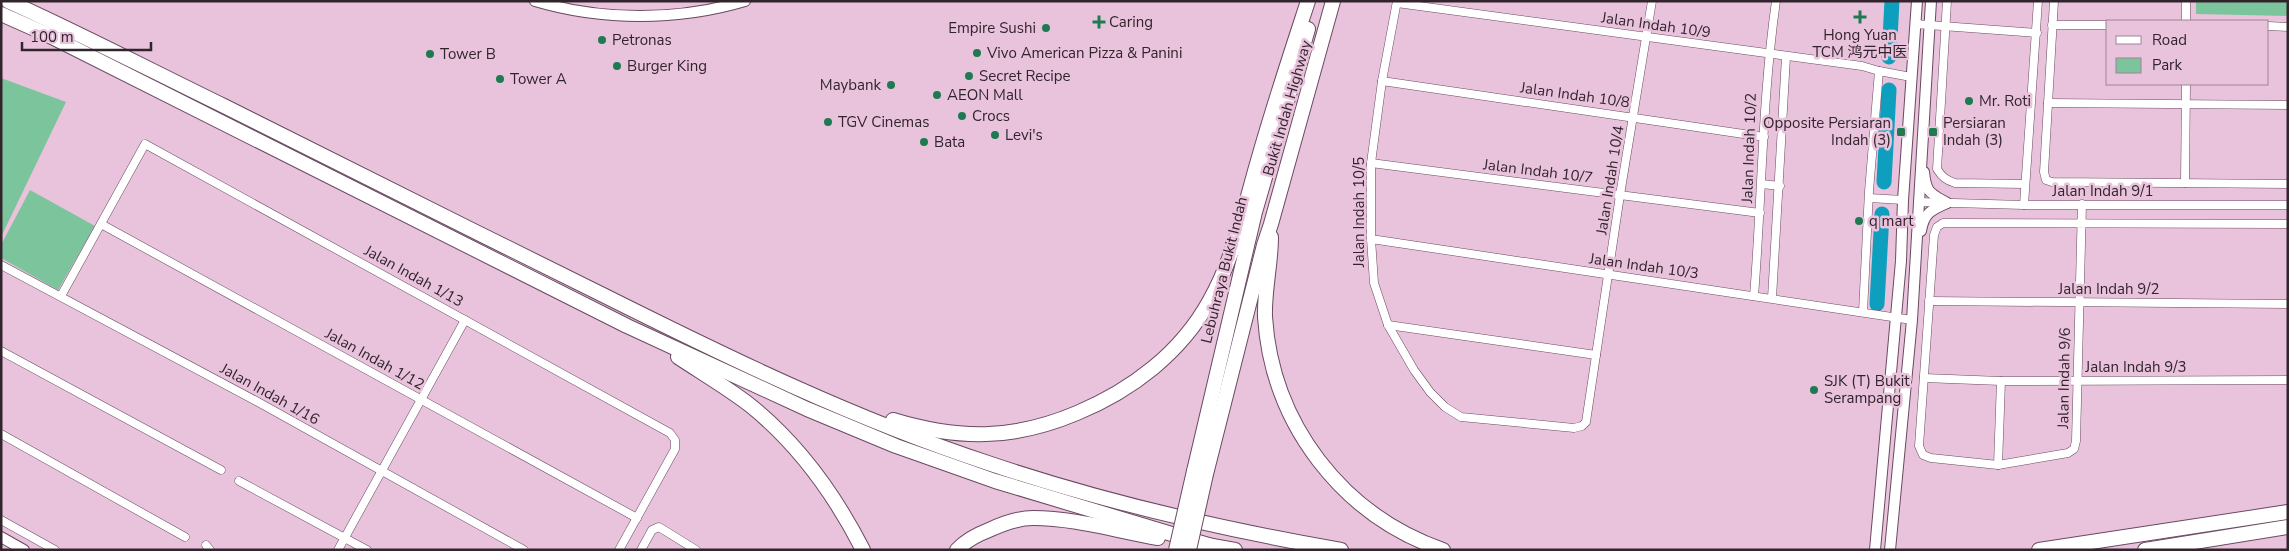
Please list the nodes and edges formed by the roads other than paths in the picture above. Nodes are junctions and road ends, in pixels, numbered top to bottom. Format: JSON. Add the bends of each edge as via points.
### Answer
{"nodes":[{"id":1,"x":8,"y":1,"type":"edge"},
{"id":2,"x":535,"y":1,"type":"edge"},
{"id":3,"x":745,"y":1,"type":"edge"},
{"id":4,"x":1308,"y":1,"type":"edge"},
{"id":5,"x":1315,"y":1,"type":"edge"},
{"id":6,"x":1333,"y":1,"type":"edge"},
{"id":7,"x":1652,"y":1,"type":"edge"},
{"id":8,"x":1776,"y":1,"type":"edge"},
{"id":9,"x":1917,"y":1,"type":"edge"},
{"id":10,"x":1931,"y":1,"type":"edge"},
{"id":11,"x":1947,"y":1,"type":"edge"},
{"id":12,"x":2038,"y":1,"type":"edge"},
{"id":13,"x":2054,"y":1,"type":"edge"},
{"id":14,"x":2186,"y":1,"type":"edge"},
{"id":15,"x":1397,"y":2,"type":"edge"},
{"id":16,"x":1,"y":14,"type":"edge"},
{"id":17,"x":2186,"y":20,"type":"edge"},
{"id":18,"x":1915,"y":24,"type":"junction"},
{"id":19,"x":2052,"y":24,"type":"junction"},
{"id":20,"x":2106,"y":25,"type":"edge"},
{"id":21,"x":1929,"y":26,"type":"junction"},
{"id":22,"x":2269,"y":26,"type":"edge"},
{"id":23,"x":2288,"y":26,"type":"edge"},
{"id":24,"x":1946,"y":28,"type":"junction"},
{"id":25,"x":2037,"y":32,"type":"junction"},
{"id":26,"x":1647,"y":38,"type":"junction"},
{"id":27,"x":1768,"y":54,"type":"junction"},
{"id":28,"x":1786,"y":57,"type":"junction"},
{"id":29,"x":1879,"y":72,"type":"junction"},
{"id":30,"x":1911,"y":77,"type":"junction"},
{"id":31,"x":1382,"y":81,"type":"junction"},
{"id":32,"x":2186,"y":85,"type":"edge"},
{"id":33,"x":2048,"y":103,"type":"junction"},
{"id":34,"x":2186,"y":103,"type":"junction"},
{"id":35,"x":2288,"y":105,"type":"edge"},
{"id":36,"x":1634,"y":117,"type":"junction"},
{"id":37,"x":1764,"y":137,"type":"junction"},
{"id":38,"x":1921,"y":141,"type":"junction"},
{"id":39,"x":1907,"y":143,"type":"junction"},
{"id":40,"x":1371,"y":164,"type":"junction"},
{"id":41,"x":2185,"y":183,"type":"junction"},
{"id":42,"x":1762,"y":184,"type":"junction"},
{"id":43,"x":2025,"y":184,"type":"junction"},
{"id":44,"x":2288,"y":184,"type":"edge"},
{"id":45,"x":1780,"y":186,"type":"junction"},
{"id":46,"x":1620,"y":195,"type":"junction"},
{"id":47,"x":1869,"y":198,"type":"junction"},
{"id":48,"x":1902,"y":200,"type":"junction"},
{"id":49,"x":1918,"y":202,"type":"junction"},
{"id":50,"x":1947,"y":203,"type":"junction"},
{"id":51,"x":2082,"y":204,"type":"junction"},
{"id":52,"x":2024,"y":205,"type":"junction"},
{"id":53,"x":2288,"y":206,"type":"edge"},
{"id":54,"x":1760,"y":213,"type":"junction"},
{"id":55,"x":2081,"y":223,"type":"junction"},
{"id":56,"x":101,"y":224,"type":"junction"},
{"id":57,"x":1271,"y":224,"type":"junction"},
{"id":58,"x":2288,"y":224,"type":"edge"},
{"id":59,"x":1371,"y":240,"type":"junction"},
{"id":60,"x":1901,"y":262,"type":"junction"},
{"id":61,"x":1915,"y":263,"type":"junction"},
{"id":62,"x":1,"y":265,"type":"edge"},
{"id":63,"x":1610,"y":274,"type":"junction"},
{"id":64,"x":61,"y":296,"type":"junction"},
{"id":65,"x":1754,"y":296,"type":"junction"},
{"id":66,"x":1772,"y":298,"type":"junction"},
{"id":67,"x":1930,"y":301,"type":"junction"},
{"id":68,"x":2079,"y":303,"type":"junction"},
{"id":69,"x":2288,"y":304,"type":"edge"},
{"id":70,"x":1863,"y":312,"type":"junction"},
{"id":71,"x":1896,"y":317,"type":"junction"},
{"id":72,"x":465,"y":320,"type":"junction"},
{"id":73,"x":1912,"y":320,"type":"junction"},
{"id":74,"x":1388,"y":325,"type":"junction"},
{"id":75,"x":627,"y":326,"type":"junction"},
{"id":76,"x":1,"y":351,"type":"edge"},
{"id":77,"x":1596,"y":355,"type":"junction"},
{"id":78,"x":1924,"y":378,"type":"junction"},
{"id":79,"x":2078,"y":380,"type":"junction"},
{"id":80,"x":2288,"y":380,"type":"edge"},
{"id":81,"x":2001,"y":381,"type":"junction"},
{"id":82,"x":825,"y":399,"type":"junction"},
{"id":83,"x":421,"y":400,"type":"junction"},
{"id":84,"x":1586,"y":422,"type":"joint"},
{"id":85,"x":1,"y":434,"type":"edge"},
{"id":86,"x":1998,"y":465,"type":"junction"},
{"id":87,"x":221,"y":470,"type":"dead end"},
{"id":88,"x":381,"y":471,"type":"junction"},
{"id":89,"x":1200,"y":472,"type":"junction"},
{"id":90,"x":239,"y":481,"type":"dead end"},
{"id":91,"x":2288,"y":512,"type":"edge"},
{"id":92,"x":636,"y":518,"type":"junction"},
{"id":93,"x":1,"y":520,"type":"edge"},
{"id":94,"x":2288,"y":527,"type":"edge"},
{"id":95,"x":1,"y":537,"type":"edge"},
{"id":96,"x":185,"y":537,"type":"dead end"},
{"id":97,"x":344,"y":538,"type":"junction"},
{"id":98,"x":1215,"y":547,"type":"junction"},
{"id":99,"x":24,"y":550,"type":"edge"},
{"id":100,"x":56,"y":550,"type":"edge"},
{"id":101,"x":338,"y":550,"type":"edge"},
{"id":102,"x":367,"y":550,"type":"edge"},
{"id":103,"x":524,"y":550,"type":"edge"},
{"id":104,"x":619,"y":550,"type":"edge"},
{"id":105,"x":641,"y":550,"type":"edge"},
{"id":106,"x":696,"y":550,"type":"edge"},
{"id":107,"x":863,"y":550,"type":"edge"},
{"id":108,"x":957,"y":550,"type":"edge"},
{"id":109,"x":1176,"y":550,"type":"edge"},
{"id":110,"x":1189,"y":550,"type":"edge"},
{"id":111,"x":1235,"y":550,"type":"edge"},
{"id":112,"x":1341,"y":550,"type":"edge"},
{"id":113,"x":1442,"y":550,"type":"edge"},
{"id":114,"x":1875,"y":550,"type":"edge"},
{"id":115,"x":1890,"y":550,"type":"edge"},
{"id":116,"x":2039,"y":550,"type":"edge"},
{"id":117,"x":2145,"y":550,"type":"edge"}],
"edges":[{"from":1,"to":82,"type":"highway","via":[[693,340]]},
{"from":2,"to":3,"type":"main road","via":[[596,13],[641,16],[675,14]]},
{"from":4,"to":82,"type":"highway","via":[[1227,262],[1210,300],[1185,337],[1152,371],[1103,403],[1051,424],[1006,434],[953,433],[900,422]]},
{"from":5,"to":89,"type":"highway","name":"Lebuhraya Bukit Indah","via":[[1255,212]]},
{"from":6,"to":57,"type":"highway","name":"Bukit Indah Highway"},
{"from":7,"to":26,"type":"street","name":"Jalan Indah 10/4"},
{"from":8,"to":27,"type":"street","name":"Jalan Indah 10/2"},
{"from":9,"to":18,"type":"main road"},
{"from":10,"to":21,"type":"main road"},
{"from":11,"to":24,"type":"street"},
{"from":12,"to":25,"type":"street"},
{"from":13,"to":19,"type":"street"},
{"from":14,"to":17,"type":"street"},
{"from":15,"to":26,"type":"street","name":"Jalan Indah 10/9"},
{"from":15,"to":31,"type":"street","name":"Jalan Indah 10/5"},
{"from":16,"to":75,"type":"highway"},
{"from":18,"to":21,"type":"street"},
{"from":18,"to":30,"type":"main road"},
{"from":19,"to":20,"type":"street"},
{"from":19,"to":33,"type":"street"},
{"from":21,"to":24,"type":"street"},
{"from":21,"to":38,"type":"main road"},
{"from":22,"to":23,"type":"street"},
{"from":24,"to":25,"type":"street"},
{"from":24,"to":43,"type":"street","via":[[1937,169],[1946,180],[1955,183]]},
{"from":25,"to":43,"type":"street"},
{"from":26,"to":27,"type":"street","name":"Jalan Indah 10/9"},
{"from":26,"to":36,"type":"street","name":"Jalan Indah 10/4"},
{"from":27,"to":28,"type":"street","name":"Jalan Indah 10/9"},
{"from":27,"to":37,"type":"street","name":"Jalan Indah 10/2"},
{"from":28,"to":29,"type":"street","name":"Jalan Indah 10/9","via":[[1862,66]]},
{"from":28,"to":45,"type":"street"},
{"from":29,"to":30,"type":"street","name":"Jalan Indah 10/9"},
{"from":29,"to":47,"type":"street"},
{"from":30,"to":39,"type":"main road"},
{"from":31,"to":36,"type":"street","name":"Jalan Indah 10/8"},
{"from":31,"to":40,"type":"street","name":"Jalan Indah 10/5"},
{"from":32,"to":34,"type":"street"},
{"from":33,"to":34,"type":"street"},
{"from":33,"to":41,"type":"street","via":[[2046,180]]},
{"from":34,"to":35,"type":"street"},
{"from":34,"to":41,"type":"street"},
{"from":36,"to":37,"type":"street","name":"Jalan Indah 10/8"},
{"from":36,"to":46,"type":"street","name":"Jalan Indah 10/4"},
{"from":37,"to":42,"type":"street","name":"Jalan Indah 10/2"},
{"from":38,"to":49,"type":"main road"},
{"from":38,"to":50,"type":"main road","via":[[1926,188]]},
{"from":39,"to":48,"type":"main road"},
{"from":39,"to":49,"type":"main road","via":[[1910,193]]},
{"from":40,"to":46,"type":"street","name":"Jalan Indah 10/7"},
{"from":40,"to":59,"type":"street","name":"Jalan Indah 10/5"},
{"from":41,"to":44,"type":"street"},
{"from":42,"to":45,"type":"street"},
{"from":42,"to":54,"type":"street","name":"Jalan Indah 10/2"},
{"from":43,"to":52,"type":"street"},
{"from":45,"to":66,"type":"street"},
{"from":46,"to":54,"type":"street","name":"Jalan Indah 10/7"},
{"from":46,"to":63,"type":"street","name":"Jalan Indah 10/4"},
{"from":47,"to":48,"type":"street"},
{"from":47,"to":70,"type":"street"},
{"from":48,"to":60,"type":"main road"},
{"from":49,"to":50,"type":"street","name":"Jalan Indah 9/1"},
{"from":49,"to":60,"type":"main road","via":[[1908,212]]},
{"from":49,"to":61,"type":"main road"},
{"from":50,"to":52,"type":"street","name":"Jalan Indah 9/1"},
{"from":50,"to":61,"type":"main road","via":[[1925,216]]},
{"from":51,"to":52,"type":"street","name":"Jalan Indah 9/1"},
{"from":51,"to":53,"type":"street","name":"Jalan Indah 9/1"},
{"from":51,"to":55,"type":"street","name":"Jalan Indah 9/6"},
{"from":54,"to":65,"type":"street","name":"Jalan Indah 10/2"},
{"from":55,"to":58,"type":"street"},
{"from":55,"to":67,"type":"street","via":[[1943,224],[1937,227]]},
{"from":55,"to":68,"type":"street","name":"Jalan Indah 9/6"},
{"from":56,"to":64,"type":"street"},
{"from":56,"to":72,"type":"street","name":"Jalan Indah 1/13","via":[[144,144]]},
{"from":56,"to":83,"type":"street","name":"Jalan Indah 1/12"},
{"from":57,"to":89,"type":"highway","name":"Lebuhraya Bukit Indah"},
{"from":57,"to":113,"type":"highway","via":[[1266,319],[1269,347],[1284,400],[1312,453],[1342,490],[1395,530]]},
{"from":59,"to":63,"type":"street","name":"Jalan Indah 10/3"},
{"from":59,"to":74,"type":"street","name":"Jalan Indah 10/5","via":[[1374,282]]},
{"from":60,"to":71,"type":"main road"},
{"from":61,"to":73,"type":"main road"},
{"from":62,"to":64,"type":"street","name":"Jalan Indah 1/16"},
{"from":63,"to":65,"type":"street","name":"Jalan Indah 10/3"},
{"from":63,"to":77,"type":"street","name":"Jalan Indah 10/4"},
{"from":64,"to":88,"type":"street","name":"Jalan Indah 1/16"},
{"from":65,"to":66,"type":"street","name":"Jalan Indah 10/3"},
{"from":66,"to":70,"type":"street","name":"Jalan Indah 10/3"},
{"from":67,"to":68,"type":"street","name":"Jalan Indah 9/2"},
{"from":67,"to":78,"type":"street"},
{"from":68,"to":69,"type":"street","name":"Jalan Indah 9/2"},
{"from":68,"to":79,"type":"street","name":"Jalan Indah 9/6"},
{"from":70,"to":71,"type":"street","name":"Jalan Indah 10/3"},
{"from":71,"to":73,"type":"street","name":"Jalan Indah 10/3"},
{"from":71,"to":114,"type":"main road"},
{"from":72,"to":83,"type":"street"},
{"from":72,"to":92,"type":"street","name":"Jalan Indah 1/13","via":[[670,433],[675,440],[675,449]]},
{"from":73,"to":115,"type":"main road"},
{"from":74,"to":77,"type":"street"},
{"from":74,"to":84,"type":"street","name":"Jalan Indah 10/5","via":[[1430,392],[1444,407],[1462,416],[1574,428]]},
{"from":75,"to":98,"type":"highway","via":[[896,446],[995,481]]},
{"from":75,"to":107,"type":"highway","via":[[736,396],[770,424],[797,450],[829,489]]},
{"from":76,"to":87,"type":"street"},
{"from":77,"to":84,"type":"street","name":"Jalan Indah 10/4"},
{"from":78,"to":81,"type":"street","name":"Jalan Indah 9/3"},
{"from":78,"to":86,"type":"street","name":"Jalan Indah 9/6","via":[[1919,446],[1923,455]]},
{"from":79,"to":80,"type":"street","name":"Jalan Indah 9/3"},
{"from":79,"to":81,"type":"street","name":"Jalan Indah 9/3"},
{"from":79,"to":86,"type":"street","name":"Jalan Indah 9/6","via":[[2074,449],[2068,453]]},
{"from":81,"to":86,"type":"street"},
{"from":82,"to":112,"type":"highway","via":[[985,462],[1060,486],[1204,524]]},
{"from":83,"to":88,"type":"street"},
{"from":83,"to":92,"type":"street","name":"Jalan Indah 1/12"},
{"from":85,"to":96,"type":"street"},
{"from":88,"to":97,"type":"street"},
{"from":88,"to":103,"type":"street","name":"Jalan Indah 1/16"},
{"from":89,"to":109,"type":"highway","name":"Lebuhraya Bukit Indah","bridge":true},
{"from":89,"to":110,"type":"highway","name":"Lebuhraya Bukit Indah","bridge":true},
{"from":90,"to":97,"type":"street"},
{"from":91,"to":116,"type":"highway"},
{"from":92,"to":104,"type":"street"},
{"from":93,"to":100,"type":"street"},
{"from":94,"to":117,"type":"highway"},
{"from":95,"to":99,"type":"main road"},
{"from":97,"to":101,"type":"street"},
{"from":97,"to":102,"type":"street"},
{"from":98,"to":108,"type":"highway","via":[[1085,523],[1032,518],[1006,522],[986,530],[967,539]]},
{"from":98,"to":111,"type":"highway"},
{"from":105,"to":106,"type":"street","via":[[656,527],[663,528]]}]}
